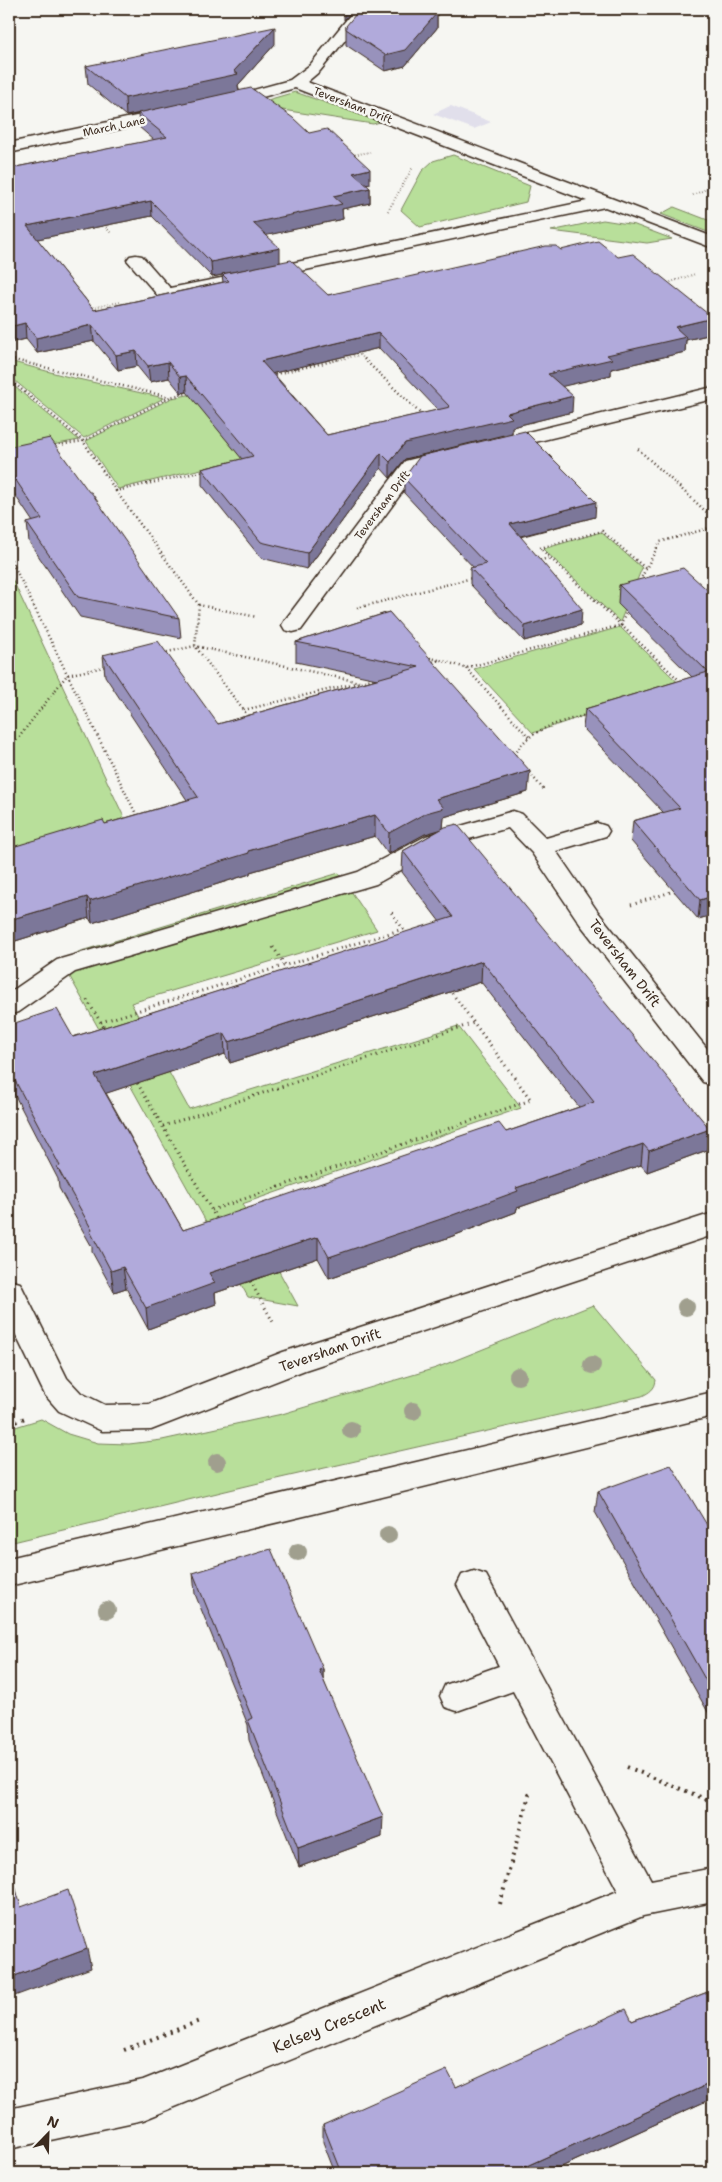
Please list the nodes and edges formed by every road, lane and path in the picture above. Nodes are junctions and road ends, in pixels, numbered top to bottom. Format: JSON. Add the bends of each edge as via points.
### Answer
{"nodes":[{"id":1,"x":363,"y":9,"type":"edge"},
{"id":2,"x":296,"y":84,"type":"junction"},
{"id":3,"x":212,"y":105,"type":"edge"},
{"id":4,"x":185,"y":110,"type":"edge"},
{"id":5,"x":425,"y":132,"type":"junction"},
{"id":6,"x":458,"y":146,"type":"junction"},
{"id":7,"x":9,"y":148,"type":"edge"},
{"id":8,"x":345,"y":157,"type":"edge"},
{"id":9,"x":606,"y":202,"type":"junction"},
{"id":10,"x":425,"y":241,"type":"junction"},
{"id":11,"x":713,"y":243,"type":"edge"},
{"id":12,"x":136,"y":260,"type":"dead end"},
{"id":13,"x":699,"y":272,"type":"dead end"},
{"id":14,"x":658,"y":285,"type":"edge"},
{"id":15,"x":165,"y":293,"type":"junction"},
{"id":16,"x":87,"y":309,"type":"edge"},
{"id":17,"x":353,"y":345,"type":"edge"},
{"id":18,"x":360,"y":354,"type":"junction"},
{"id":19,"x":9,"y":359,"type":"edge"},
{"id":20,"x":264,"y":376,"type":"edge"},
{"id":21,"x":9,"y":378,"type":"edge"},
{"id":22,"x":195,"y":392,"type":"edge"},
{"id":23,"x":713,"y":393,"type":"edge"},
{"id":24,"x":170,"y":397,"type":"junction"},
{"id":25,"x":605,"y":419,"type":"junction"},
{"id":26,"x":417,"y":422,"type":"edge"},
{"id":27,"x":83,"y":440,"type":"junction"},
{"id":28,"x":46,"y":448,"type":"edge"},
{"id":29,"x":212,"y":469,"type":"edge"},
{"id":30,"x":116,"y":491,"type":"junction"},
{"id":31,"x":713,"y":518,"type":"edge"},
{"id":32,"x":713,"y":527,"type":"edge"},
{"id":33,"x":9,"y":556,"type":"edge"},
{"id":34,"x":550,"y":558,"type":"junction"},
{"id":35,"x":532,"y":562,"type":"edge"},
{"id":36,"x":645,"y":568,"type":"junction"},
{"id":37,"x":476,"y":577,"type":"edge"},
{"id":38,"x":635,"y":592,"type":"edge"},
{"id":39,"x":199,"y":605,"type":"dead end"},
{"id":40,"x":628,"y":608,"type":"edge"},
{"id":41,"x":293,"y":625,"type":"joint"},
{"id":42,"x":621,"y":625,"type":"junction"},
{"id":43,"x":195,"y":646,"type":"junction"},
{"id":44,"x":158,"y":654,"type":"edge"},
{"id":45,"x":112,"y":665,"type":"edge"},
{"id":46,"x":421,"y":665,"type":"edge"},
{"id":47,"x":466,"y":668,"type":"junction"},
{"id":48,"x":67,"y":675,"type":"junction"},
{"id":49,"x":378,"y":678,"type":"edge"},
{"id":50,"x":362,"y":683,"type":"junction"},
{"id":51,"x":686,"y":687,"type":"edge"},
{"id":52,"x":244,"y":710,"type":"junction"},
{"id":53,"x":587,"y":715,"type":"dead end"},
{"id":54,"x":255,"y":726,"type":"edge"},
{"id":55,"x":529,"y":736,"type":"junction"},
{"id":56,"x":9,"y":750,"type":"edge"},
{"id":57,"x":519,"y":761,"type":"edge"},
{"id":58,"x":525,"y":767,"type":"edge"},
{"id":59,"x":514,"y":819,"type":"junction"},
{"id":60,"x":140,"y":821,"type":"edge"},
{"id":61,"x":597,"y":832,"type":"dead end"},
{"id":62,"x":541,"y":847,"type":"junction"},
{"id":63,"x":367,"y":878,"type":"junction"},
{"id":64,"x":678,"y":889,"type":"edge"},
{"id":65,"x":589,"y":918,"type":"junction"},
{"id":66,"x":403,"y":929,"type":"junction"},
{"id":67,"x":409,"y":937,"type":"edge"},
{"id":68,"x":66,"y":966,"type":"junction"},
{"id":69,"x":444,"y":984,"type":"edge"},
{"id":70,"x":9,"y":1006,"type":"edge"},
{"id":71,"x":101,"y":1022,"type":"junction"},
{"id":72,"x":474,"y":1024,"type":"junction"},
{"id":73,"x":106,"y":1030,"type":"edge"},
{"id":74,"x":713,"y":1075,"type":"edge"},
{"id":75,"x":134,"y":1078,"type":"edge"},
{"id":76,"x":163,"y":1126,"type":"junction"},
{"id":77,"x":212,"y":1210,"type":"junction"},
{"id":78,"x":713,"y":1224,"type":"edge"},
{"id":79,"x":221,"y":1227,"type":"edge"},
{"id":80,"x":244,"y":1269,"type":"edge"},
{"id":81,"x":9,"y":1291,"type":"edge"},
{"id":82,"x":294,"y":1361,"type":"junction"},
{"id":83,"x":713,"y":1404,"type":"edge"},
{"id":84,"x":9,"y":1572,"type":"edge"},
{"id":85,"x":474,"y":1585,"type":"dead end"},
{"id":86,"x":521,"y":1673,"type":"junction"},
{"id":87,"x":456,"y":1696,"type":"dead end"},
{"id":88,"x":529,"y":1795,"type":"dead end"},
{"id":89,"x":713,"y":1885,"type":"edge"},
{"id":90,"x":642,"y":1899,"type":"junction"},
{"id":91,"x":500,"y":1906,"type":"dead end"},
{"id":92,"x":211,"y":2016,"type":"dead end"},
{"id":93,"x":118,"y":2052,"type":"dead end"},
{"id":94,"x":9,"y":2129,"type":"edge"}],
"edges":[{"from":1,"to":2,"type":"street","via":[[315,68]]},
{"from":2,"to":3,"type":"street"},
{"from":2,"to":5,"type":"street","name":"Teversham Drift"},
{"from":4,"to":7,"type":"street","name":"March Lane"},
{"from":5,"to":6,"type":"street","name":"Teversham Drift"},
{"from":5,"to":8,"type":"path","via":[[402,145]]},
{"from":6,"to":9,"type":"street","name":"Teversham Drift"},
{"from":6,"to":10,"type":"path","via":[[424,158],[410,169],[388,212]]},
{"from":9,"to":10,"type":"street"},
{"from":9,"to":11,"type":"street","name":"Teversham Drift"},
{"from":10,"to":15,"type":"street"},
{"from":12,"to":15,"type":"street"},
{"from":13,"to":14,"type":"path"},
{"from":15,"to":16,"type":"path"},
{"from":17,"to":18,"type":"path"},
{"from":18,"to":20,"type":"path"},
{"from":18,"to":26,"type":"path","via":[[426,419]]},
{"from":19,"to":24,"type":"path"},
{"from":21,"to":27,"type":"path"},
{"from":22,"to":24,"type":"path"},
{"from":23,"to":25,"type":"street","name":"Teversham Drift"},
{"from":24,"to":27,"type":"path"},
{"from":25,"to":31,"type":"path"},
{"from":25,"to":41,"type":"street","name":"Teversham Drift","via":[[412,466]]},
{"from":27,"to":28,"type":"path"},
{"from":27,"to":30,"type":"path"},
{"from":29,"to":30,"type":"path"},
{"from":30,"to":39,"type":"path"},
{"from":32,"to":36,"type":"path","via":[[660,542]]},
{"from":33,"to":48,"type":"path"},
{"from":34,"to":35,"type":"path"},
{"from":34,"to":36,"type":"path","via":[[540,548],[602,531]]},
{"from":34,"to":42,"type":"path"},
{"from":36,"to":38,"type":"path"},
{"from":37,"to":41,"type":"path"},
{"from":40,"to":42,"type":"path"},
{"from":42,"to":47,"type":"path"},
{"from":42,"to":51,"type":"path"},
{"from":43,"to":44,"type":"path"},
{"from":43,"to":50,"type":"path"},
{"from":43,"to":52,"type":"path"},
{"from":45,"to":48,"type":"path"},
{"from":46,"to":47,"type":"path","via":[[440,660]]},
{"from":47,"to":55,"type":"path"},
{"from":48,"to":56,"type":"path"},
{"from":48,"to":60,"type":"path"},
{"from":49,"to":50,"type":"path"},
{"from":50,"to":52,"type":"path"},
{"from":52,"to":54,"type":"path"},
{"from":53,"to":55,"type":"path","via":[[568,719]]},
{"from":55,"to":57,"type":"path","via":[[514,754]]},
{"from":58,"to":59,"type":"path","via":[[546,792]]},
{"from":59,"to":62,"type":"street","name":"Teversham Drift"},
{"from":59,"to":63,"type":"street","via":[[435,841]]},
{"from":61,"to":62,"type":"street"},
{"from":62,"to":65,"type":"street","name":"Teversham Drift"},
{"from":63,"to":66,"type":"path"},
{"from":63,"to":68,"type":"street"},
{"from":64,"to":65,"type":"path"},
{"from":65,"to":74,"type":"street","name":"Teversham Drift"},
{"from":66,"to":67,"type":"path"},
{"from":66,"to":71,"type":"path"},
{"from":68,"to":70,"type":"street"},
{"from":68,"to":71,"type":"path"},
{"from":69,"to":72,"type":"path"},
{"from":71,"to":73,"type":"path"},
{"from":72,"to":76,"type":"path"},
{"from":72,"to":77,"type":"path","via":[[531,1100]]},
{"from":75,"to":76,"type":"path"},
{"from":76,"to":77,"type":"path"},
{"from":77,"to":79,"type":"path"},
{"from":78,"to":82,"type":"street","name":"Teversham Drift"},
{"from":80,"to":82,"type":"path"},
{"from":81,"to":82,"type":"street","name":"Teversham Drift","via":[[56,1386],[70,1402],[102,1418],[151,1417]]},
{"from":83,"to":84,"type":"street"},
{"from":85,"to":86,"type":"street"},
{"from":86,"to":87,"type":"street"},
{"from":86,"to":90,"type":"street"},
{"from":88,"to":91,"type":"path"},
{"from":89,"to":90,"type":"street","name":"Kelsey Crescent"},
{"from":90,"to":94,"type":"street","name":"Kelsey Crescent","via":[[143,2100]]},
{"from":92,"to":93,"type":"path"}]}
